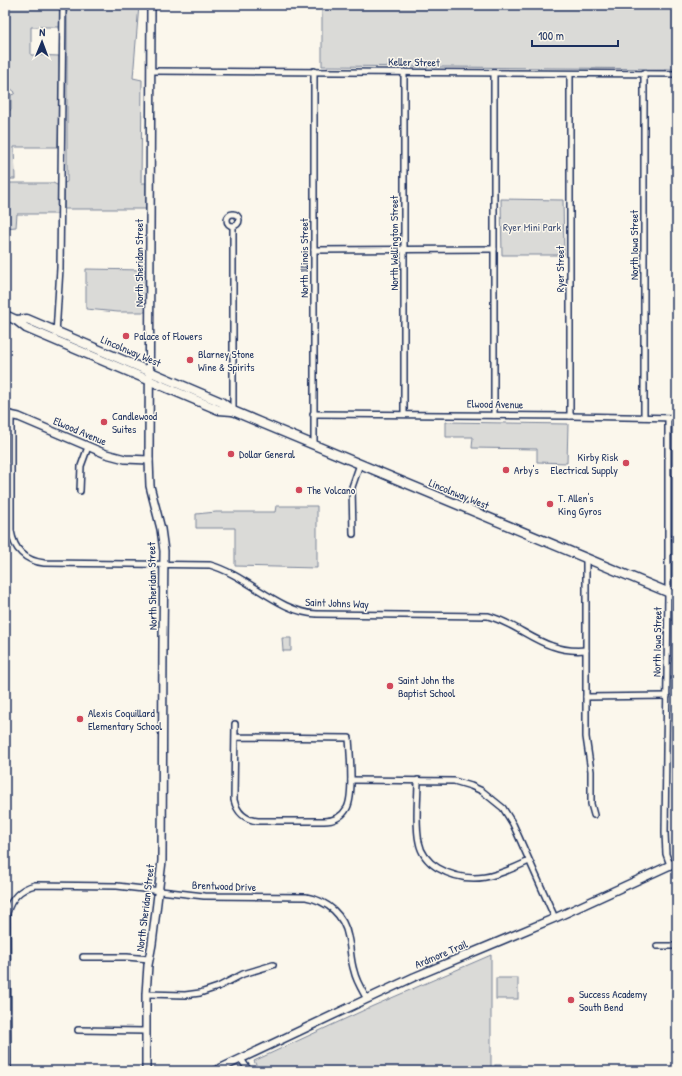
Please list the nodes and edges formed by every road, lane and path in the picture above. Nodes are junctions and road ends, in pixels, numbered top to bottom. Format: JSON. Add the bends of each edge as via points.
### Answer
{"nodes":[{"id":1,"x":63,"y":5,"type":"edge"},
{"id":2,"x":151,"y":5,"type":"edge"},
{"id":3,"x":151,"y":71,"type":"junction"},
{"id":4,"x":314,"y":71,"type":"junction"},
{"id":5,"x":404,"y":72,"type":"junction"},
{"id":6,"x":494,"y":73,"type":"junction"},
{"id":7,"x":644,"y":73,"type":"junction"},
{"id":8,"x":570,"y":74,"type":"junction"},
{"id":9,"x":677,"y":74,"type":"edge"},
{"id":10,"x":233,"y":226,"type":"dead end"},
{"id":11,"x":404,"y":249,"type":"junction"},
{"id":12,"x":494,"y":249,"type":"junction"},
{"id":13,"x":314,"y":250,"type":"junction"},
{"id":14,"x":5,"y":316,"type":"edge"},
{"id":15,"x":16,"y":320,"type":"junction"},
{"id":16,"x":56,"y":332,"type":"junction"},
{"id":17,"x":56,"y":341,"type":"junction"},
{"id":18,"x":150,"y":371,"type":"junction"},
{"id":19,"x":150,"y":380,"type":"junction"},
{"id":20,"x":233,"y":411,"type":"junction"},
{"id":21,"x":313,"y":414,"type":"junction"},
{"id":22,"x":404,"y":414,"type":"junction"},
{"id":23,"x":8,"y":415,"type":"edge"},
{"id":24,"x":494,"y":415,"type":"junction"},
{"id":25,"x":570,"y":416,"type":"junction"},
{"id":26,"x":644,"y":417,"type":"junction"},
{"id":27,"x":668,"y":418,"type":"junction"},
{"id":28,"x":677,"y":418,"type":"edge"},
{"id":29,"x":314,"y":445,"type":"junction"},
{"id":30,"x":88,"y":447,"type":"junction"},
{"id":31,"x":149,"y":460,"type":"junction"},
{"id":32,"x":360,"y":464,"type":"junction"},
{"id":33,"x":80,"y":491,"type":"dead end"},
{"id":34,"x":353,"y":534,"type":"dead end"},
{"id":35,"x":586,"y":558,"type":"junction"},
{"id":36,"x":164,"y":564,"type":"junction"},
{"id":37,"x":668,"y":592,"type":"junction"},
{"id":38,"x":677,"y":596,"type":"edge"},
{"id":39,"x":586,"y":650,"type":"junction"},
{"id":40,"x":667,"y":696,"type":"junction"},
{"id":41,"x":586,"y":697,"type":"junction"},
{"id":42,"x":235,"y":724,"type":"dead end"},
{"id":43,"x":235,"y":737,"type":"junction"},
{"id":44,"x":351,"y":780,"type":"junction"},
{"id":45,"x":418,"y":780,"type":"junction"},
{"id":46,"x":594,"y":815,"type":"dead end"},
{"id":47,"x":529,"y":861,"type":"junction"},
{"id":48,"x":674,"y":864,"type":"edge"},
{"id":49,"x":159,"y":891,"type":"junction"},
{"id":50,"x":555,"y":918,"type":"junction"},
{"id":51,"x":657,"y":946,"type":"dead end"},
{"id":52,"x":677,"y":946,"type":"edge"},
{"id":53,"x":83,"y":956,"type":"dead end"},
{"id":54,"x":149,"y":959,"type":"junction"},
{"id":55,"x":273,"y":965,"type":"dead end"},
{"id":56,"x":146,"y":994,"type":"junction"},
{"id":57,"x":367,"y":999,"type":"junction"},
{"id":58,"x":78,"y":1030,"type":"dead end"},
{"id":59,"x":145,"y":1031,"type":"junction"},
{"id":60,"x":241,"y":1059,"type":"junction"},
{"id":61,"x":8,"y":1071,"type":"edge"},
{"id":62,"x":146,"y":1071,"type":"edge"},
{"id":63,"x":215,"y":1071,"type":"edge"},
{"id":64,"x":249,"y":1071,"type":"edge"}],
"edges":[{"from":1,"to":16,"type":"street","via":[[60,268]]},
{"from":2,"to":3,"type":"street","name":"North Sheridan Street"},
{"from":3,"to":4,"type":"street","name":"Keller Street"},
{"from":3,"to":18,"type":"street","name":"North Sheridan Street"},
{"from":4,"to":5,"type":"street","name":"Keller Street"},
{"from":4,"to":13,"type":"street","name":"North Illinois Street"},
{"from":5,"to":6,"type":"street","name":"Keller Street"},
{"from":5,"to":11,"type":"street","name":"North Wellington Street"},
{"from":6,"to":8,"type":"street","name":"Keller Street"},
{"from":6,"to":12,"type":"street"},
{"from":7,"to":8,"type":"street","name":"Keller Street"},
{"from":7,"to":9,"type":"street","name":"Keller Street"},
{"from":7,"to":26,"type":"street","name":"North Iowa Street"},
{"from":8,"to":25,"type":"street","name":"Ryer Street"},
{"from":10,"to":20,"type":"street"},
{"from":11,"to":12,"type":"street"},
{"from":11,"to":13,"type":"street"},
{"from":11,"to":22,"type":"street","name":"North Wellington Street"},
{"from":12,"to":24,"type":"street"},
{"from":13,"to":21,"type":"street","name":"North Illinois Street"},
{"from":14,"to":15,"type":"main road","name":"Lincolnway West"},
{"from":15,"to":16,"type":"main road","name":"Lincolnway West","via":[[27,319]]},
{"from":15,"to":17,"type":"main road","name":"Lincolnway West","via":[[26,328]]},
{"from":16,"to":17,"type":"street"},
{"from":16,"to":18,"type":"main road","name":"Lincolnway West"},
{"from":17,"to":19,"type":"main road","name":"Lincolnway West"},
{"from":18,"to":19,"type":"street","name":"North Sheridan Street"},
{"from":18,"to":20,"type":"main road","name":"Lincolnway West","via":[[221,402]]},
{"from":19,"to":20,"type":"main road","name":"Lincolnway West","via":[[219,410]]},
{"from":19,"to":31,"type":"street","name":"North Sheridan Street"},
{"from":20,"to":29,"type":"main road","name":"Lincolnway West"},
{"from":21,"to":22,"type":"street","name":"Elwood Avenue"},
{"from":21,"to":29,"type":"street","name":"North Illinois Street"},
{"from":22,"to":24,"type":"street","name":"Elwood Avenue"},
{"from":23,"to":30,"type":"street","name":"Elwood Avenue"},
{"from":23,"to":36,"type":"street","name":"Saint Johns Way","via":[[11,531],[22,555],[32,561],[44,563]]},
{"from":24,"to":25,"type":"street","name":"Elwood Avenue"},
{"from":25,"to":26,"type":"street","name":"Elwood Avenue"},
{"from":26,"to":27,"type":"street","name":"Elwood Avenue"},
{"from":27,"to":28,"type":"street","name":"Elwood Avenue"},
{"from":27,"to":37,"type":"street","name":"North Iowa Street"},
{"from":29,"to":32,"type":"main road","name":"Lincolnway West"},
{"from":30,"to":31,"type":"street","name":"Elwood Avenue","via":[[116,457]]},
{"from":30,"to":33,"type":"street","via":[[80,466]]},
{"from":31,"to":36,"type":"street","name":"North Sheridan Street","via":[[150,486],[163,540]]},
{"from":32,"to":34,"type":"street","via":[[352,488]]},
{"from":32,"to":35,"type":"main road","name":"Lincolnway West"},
{"from":35,"to":37,"type":"main road","name":"Lincolnway West"},
{"from":35,"to":39,"type":"street"},
{"from":36,"to":39,"type":"street","name":"Saint Johns Way","via":[[201,564],[223,569],[303,612],[488,616],[506,622],[551,646],[565,650]]},
{"from":36,"to":49,"type":"street","name":"North Sheridan Street","via":[[162,851]]},
{"from":37,"to":38,"type":"main road","name":"Lincolnway West"},
{"from":37,"to":40,"type":"street","name":"North Iowa Street"},
{"from":39,"to":41,"type":"street"},
{"from":40,"to":41,"type":"street"},
{"from":40,"to":48,"type":"street","name":"North Iowa Street","via":[[665,832],[666,854]]},
{"from":41,"to":46,"type":"street","via":[[586,737]]},
{"from":42,"to":43,"type":"street"},
{"from":43,"to":44,"type":"street","via":[[349,738]]},
{"from":43,"to":44,"type":"street","via":[[234,800],[242,814],[251,820],[334,820],[347,809]]},
{"from":44,"to":45,"type":"street"},
{"from":45,"to":47,"type":"street","via":[[454,781],[482,791],[503,808]]},
{"from":45,"to":47,"type":"street","via":[[419,842],[424,856],[434,865],[454,876],[479,878],[498,874]]},
{"from":47,"to":50,"type":"street"},
{"from":48,"to":50,"type":"street","name":"Ardmore Trail"},
{"from":49,"to":54,"type":"street","name":"North Sheridan Street"},
{"from":49,"to":57,"type":"street","name":"Brentwood Drive","via":[[204,896],[306,897],[322,901],[343,920],[354,971]]},
{"from":49,"to":61,"type":"street","name":"Brentwood Drive","via":[[102,885],[42,884],[30,886],[17,894],[9,906],[7,920]]},
{"from":50,"to":57,"type":"street","name":"Ardmore Trail"},
{"from":51,"to":52,"type":"street"},
{"from":53,"to":54,"type":"street"},
{"from":54,"to":56,"type":"street","name":"North Sheridan Street"},
{"from":55,"to":56,"type":"street","via":[[243,974],[218,988],[200,993]]},
{"from":56,"to":59,"type":"street","name":"North Sheridan Street"},
{"from":57,"to":60,"type":"street","name":"Ardmore Trail"},
{"from":58,"to":59,"type":"street"},
{"from":59,"to":62,"type":"street","name":"North Sheridan Street"},
{"from":60,"to":63,"type":"street","name":"Ardmore Trail"},
{"from":60,"to":64,"type":"street"}]}
